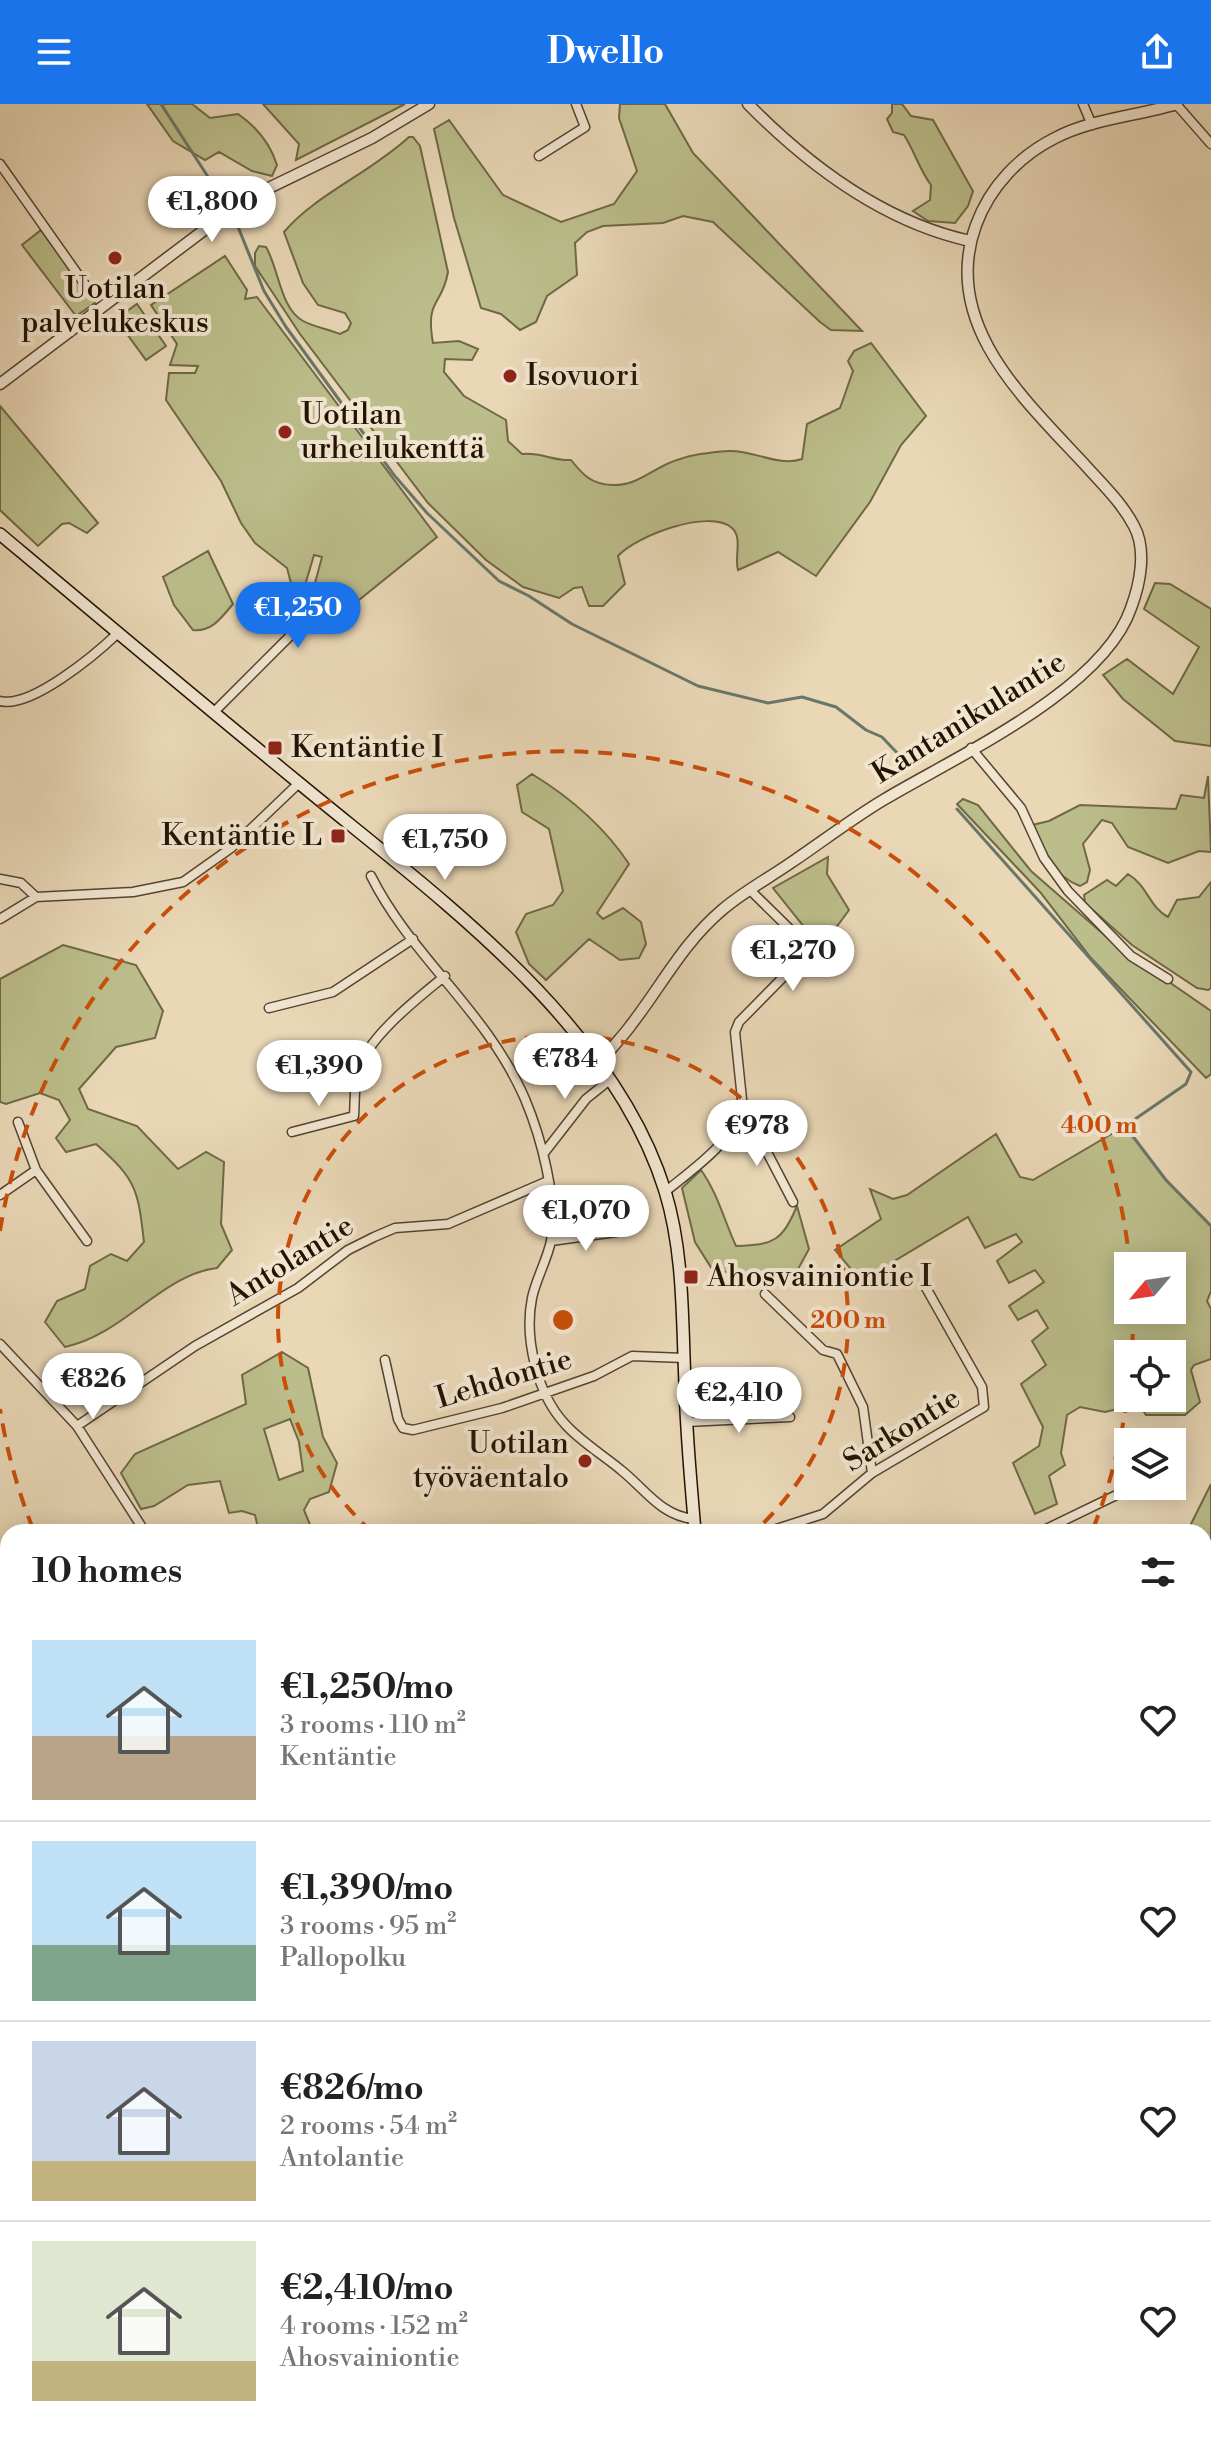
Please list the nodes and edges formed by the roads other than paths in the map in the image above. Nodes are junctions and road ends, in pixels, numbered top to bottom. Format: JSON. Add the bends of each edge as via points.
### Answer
{"nodes":[{"id":1,"x":429,"y":104,"type":"edge"},
{"id":2,"x":576,"y":104,"type":"edge"},
{"id":3,"x":748,"y":104,"type":"edge"},
{"id":4,"x":1083,"y":104,"type":"edge"},
{"id":5,"x":1176,"y":104,"type":"edge"},
{"id":6,"x":1092,"y":125,"type":"junction"},
{"id":7,"x":1211,"y":144,"type":"edge"},
{"id":8,"x":539,"y":156,"type":"dead end"},
{"id":9,"x":0,"y":164,"type":"edge"},
{"id":10,"x":970,"y":241,"type":"junction"},
{"id":11,"x":86,"y":286,"type":"dead end"},
{"id":12,"x":0,"y":384,"type":"edge"},
{"id":13,"x":0,"y":534,"type":"edge"},
{"id":14,"x":305,"y":621,"type":"dead end"},
{"id":15,"x":118,"y":633,"type":"junction"},
{"id":16,"x":0,"y":701,"type":"edge"},
{"id":17,"x":214,"y":712,"type":"junction"},
{"id":18,"x":971,"y":748,"type":"junction"},
{"id":19,"x":299,"y":783,"type":"junction"},
{"id":20,"x":371,"y":876,"type":"dead end"},
{"id":21,"x":0,"y":879,"type":"edge"},
{"id":22,"x":750,"y":890,"type":"junction"},
{"id":23,"x":36,"y":897,"type":"junction"},
{"id":24,"x":0,"y":919,"type":"edge"},
{"id":25,"x":413,"y":939,"type":"junction"},
{"id":26,"x":445,"y":976,"type":"junction"},
{"id":27,"x":1168,"y":979,"type":"dead end"},
{"id":28,"x":269,"y":1008,"type":"dead end"},
{"id":29,"x":601,"y":1064,"type":"junction"},
{"id":30,"x":612,"y":1079,"type":"junction"},
{"id":31,"x":739,"y":1121,"type":"junction"},
{"id":32,"x":18,"y":1122,"type":"dead end"},
{"id":33,"x":292,"y":1132,"type":"dead end"},
{"id":34,"x":544,"y":1153,"type":"junction"},
{"id":35,"x":36,"y":1170,"type":"junction"},
{"id":36,"x":548,"y":1181,"type":"junction"},
{"id":37,"x":665,"y":1192,"type":"junction"},
{"id":38,"x":0,"y":1195,"type":"edge"},
{"id":39,"x":793,"y":1202,"type":"dead end"},
{"id":40,"x":616,"y":1232,"type":"dead end"},
{"id":41,"x":87,"y":1241,"type":"dead end"},
{"id":42,"x":551,"y":1241,"type":"junction"},
{"id":43,"x":925,"y":1286,"type":"dead end"},
{"id":44,"x":765,"y":1294,"type":"dead end"},
{"id":45,"x":0,"y":1344,"type":"edge"},
{"id":46,"x":684,"y":1358,"type":"junction"},
{"id":47,"x":385,"y":1360,"type":"dead end"},
{"id":48,"x":545,"y":1393,"type":"junction"},
{"id":49,"x":790,"y":1417,"type":"dead end"},
{"id":50,"x":686,"y":1422,"type":"junction"},
{"id":51,"x":77,"y":1426,"type":"junction"},
{"id":52,"x":872,"y":1473,"type":"junction"},
{"id":53,"x":1114,"y":1496,"type":"edge"},
{"id":54,"x":140,"y":1524,"type":"edge"},
{"id":55,"x":690,"y":1524,"type":"edge"},
{"id":56,"x":694,"y":1524,"type":"edge"},
{"id":57,"x":792,"y":1524,"type":"edge"},
{"id":58,"x":1057,"y":1524,"type":"edge"}],
"edges":[{"from":1,"to":12,"type":"street","via":[[244,200]]},
{"from":2,"to":8,"type":"street","via":[[585,127]]},
{"from":3,"to":10,"type":"street","via":[[783,138],[873,204],[902,220]]},
{"from":4,"to":6,"type":"street"},
{"from":5,"to":6,"type":"street","name":"Kantanikulantie"},
{"from":5,"to":7,"type":"street"},
{"from":6,"to":10,"type":"street","name":"Kantanikulantie","via":[[1057,137],[1015,165],[987,201]]},
{"from":9,"to":11,"type":"street"},
{"from":10,"to":18,"type":"street","name":"Kantanikulantie","via":[[969,291],[986,346],[1003,373],[1120,502],[1136,529],[1140,569],[1129,615],[1109,649],[1058,694]]},
{"from":13,"to":15,"type":"main road"},
{"from":14,"to":17,"type":"street"},
{"from":15,"to":16,"type":"street","via":[[63,676],[10,704]]},
{"from":15,"to":17,"type":"main road"},
{"from":17,"to":19,"type":"main road"},
{"from":18,"to":22,"type":"street","name":"Kantanikulantie"},
{"from":18,"to":27,"type":"street","via":[[1021,808],[1044,858],[1068,891],[1131,956]]},
{"from":19,"to":23,"type":"street","via":[[231,848],[183,882],[133,892]]},
{"from":19,"to":29,"type":"main road","via":[[389,855],[520,973]]},
{"from":20,"to":25,"type":"street"},
{"from":21,"to":23,"type":"street","via":[[21,883]]},
{"from":22,"to":29,"type":"street","name":"Kantanikulantie","via":[[697,932]]},
{"from":22,"to":31,"type":"street","via":[[805,944],[807,953],[739,1022]]},
{"from":23,"to":24,"type":"street"},
{"from":25,"to":26,"type":"street"},
{"from":25,"to":28,"type":"street","via":[[333,992]]},
{"from":26,"to":33,"type":"street","via":[[364,1054],[357,1072],[354,1116]]},
{"from":26,"to":34,"type":"street","via":[[496,1044]]},
{"from":29,"to":30,"type":"main road"},
{"from":30,"to":34,"type":"street","via":[[586,1099]]},
{"from":30,"to":37,"type":"main road","via":[[644,1135]]},
{"from":31,"to":37,"type":"street"},
{"from":31,"to":39,"type":"street","via":[[768,1154]]},
{"from":32,"to":35,"type":"street"},
{"from":34,"to":36,"type":"street"},
{"from":35,"to":38,"type":"street"},
{"from":35,"to":41,"type":"street"},
{"from":36,"to":42,"type":"street"},
{"from":36,"to":51,"type":"street","name":"Antolantie","via":[[448,1224],[395,1228],[348,1250],[298,1288],[195,1346]]},
{"from":37,"to":46,"type":"main road","via":[[681,1285]]},
{"from":40,"to":42,"type":"street"},
{"from":42,"to":48,"type":"street","via":[[531,1312],[532,1343]]},
{"from":43,"to":52,"type":"street","name":"Sarkontie","via":[[982,1387],[984,1407]]},
{"from":44,"to":52,"type":"street","via":[[823,1350],[837,1354],[860,1397]]},
{"from":45,"to":51,"type":"street"},
{"from":46,"to":48,"type":"street","name":"Lehdontie","via":[[632,1356]]},
{"from":46,"to":50,"type":"main road"},
{"from":47,"to":48,"type":"street","name":"Lehdontie","via":[[403,1428],[413,1430]]},
{"from":48,"to":55,"type":"street","via":[[566,1425],[662,1509]]},
{"from":49,"to":50,"type":"street"},
{"from":50,"to":56,"type":"main road"},
{"from":51,"to":54,"type":"street"},
{"from":52,"to":57,"type":"street","name":"Sarkontie","via":[[823,1514]]},
{"from":53,"to":58,"type":"street"}]}
